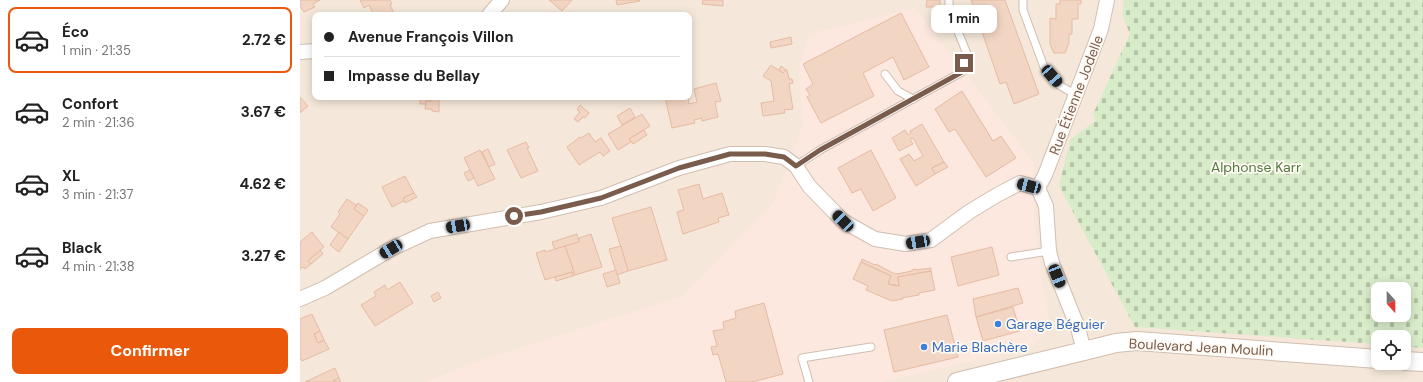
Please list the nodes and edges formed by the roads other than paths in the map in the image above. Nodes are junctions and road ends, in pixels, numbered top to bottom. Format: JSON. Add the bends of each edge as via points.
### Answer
{"nodes":[{"id":1,"x":502,"y":0,"type":"edge"},
{"id":2,"x":949,"y":0,"type":"edge"},
{"id":3,"x":1023,"y":0,"type":"edge"},
{"id":4,"x":1107,"y":0,"type":"edge"},
{"id":5,"x":492,"y":12,"type":"edge"},
{"id":6,"x":312,"y":51,"type":"edge"},
{"id":7,"x":300,"y":52,"type":"edge"},
{"id":8,"x":885,"y":74,"type":"dead end"},
{"id":9,"x":1076,"y":95,"type":"junction"},
{"id":10,"x":913,"y":98,"type":"junction"},
{"id":11,"x":796,"y":166,"type":"junction"},
{"id":12,"x":1038,"y":188,"type":"junction"},
{"id":13,"x":1049,"y":251,"type":"junction"},
{"id":14,"x":1011,"y":257,"type":"dead end"},
{"id":15,"x":300,"y":299,"type":"edge"},
{"id":16,"x":871,"y":347,"type":"dead end"},
{"id":17,"x":1084,"y":351,"type":"junction"},
{"id":18,"x":1371,"y":358,"type":"edge"},
{"id":19,"x":1411,"y":361,"type":"edge"},
{"id":20,"x":1423,"y":362,"type":"edge"},
{"id":21,"x":809,"y":382,"type":"edge"},
{"id":22,"x":957,"y":382,"type":"edge"}],
"edges":[{"from":1,"to":5,"type":"street"},
{"from":2,"to":10,"type":"lane","via":[[948,9],[967,54],[962,72]]},
{"from":3,"to":9,"type":"lane","via":[[1023,10],[1044,67],[1060,85]]},
{"from":4,"to":9,"type":"street","name":"Rue Étienne Jodelle","via":[[1102,30]]},
{"from":6,"to":7,"type":"street"},
{"from":8,"to":10,"type":"lane","via":[[898,92]]},
{"from":9,"to":12,"type":"street","name":"Rue Étienne Jodelle"},
{"from":10,"to":11,"type":"lane"},
{"from":11,"to":12,"type":"street","via":[[809,186],[843,221],[875,239],[906,244],[932,240],[969,212],[1020,183]]},
{"from":11,"to":15,"type":"street","via":[[784,157],[730,154],[679,168],[601,198],[541,212],[430,231],[391,249]]},
{"from":12,"to":13,"type":"street","via":[[1046,206]]},
{"from":13,"to":14,"type":"lane"},
{"from":13,"to":17,"type":"street"},
{"from":16,"to":21,"type":"lane","via":[[802,358]]},
{"from":17,"to":18,"type":"street","name":"Boulevard Jean Moulin","via":[[1137,341]]},
{"from":17,"to":22,"type":"street","name":"Boulevard Jean Moulin"},
{"from":19,"to":20,"type":"street"}]}
